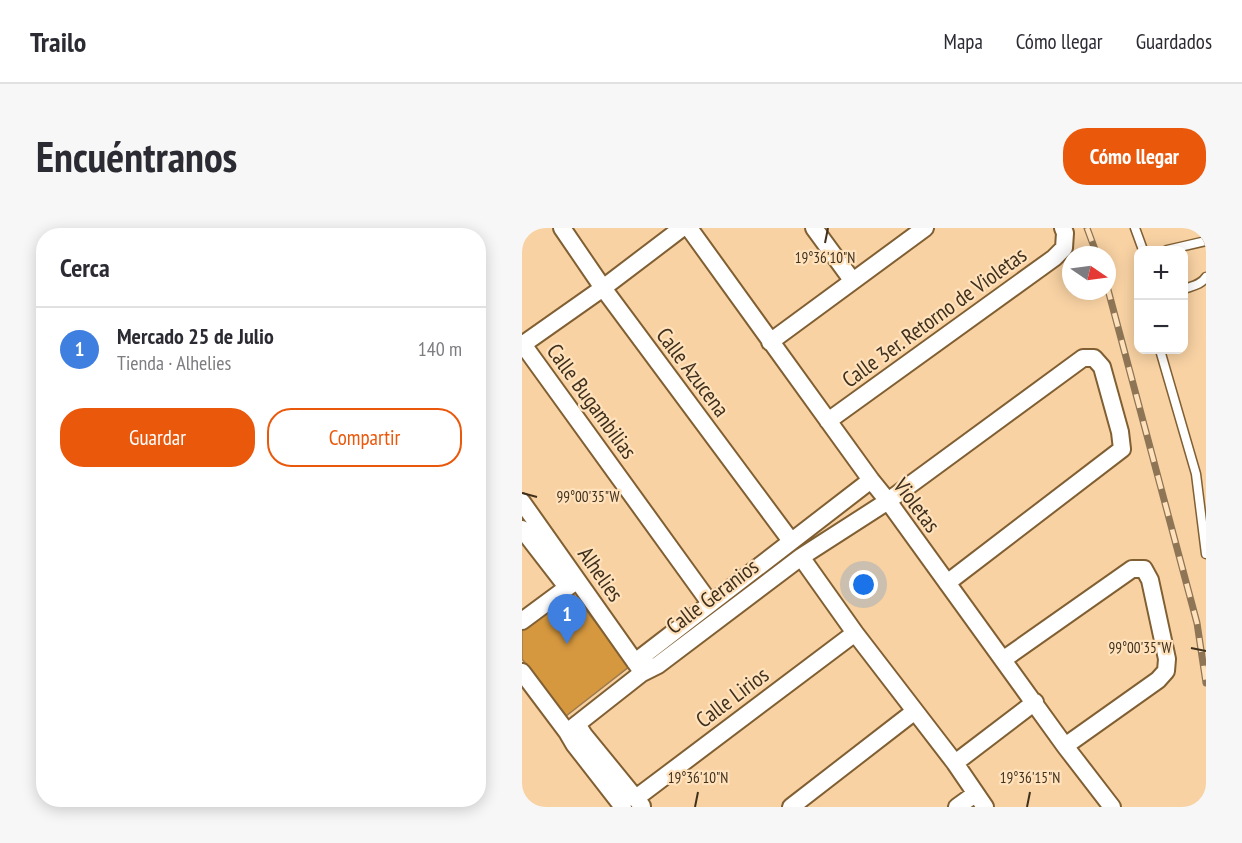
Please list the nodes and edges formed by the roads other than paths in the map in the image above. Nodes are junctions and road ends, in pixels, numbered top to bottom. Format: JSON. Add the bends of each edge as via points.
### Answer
{"nodes":[{"id":1,"x":562,"y":228,"type":"edge"},
{"id":2,"x":682,"y":228,"type":"edge"},
{"id":3,"x":689,"y":228,"type":"edge"},
{"id":4,"x":814,"y":228,"type":"edge"},
{"id":5,"x":925,"y":228,"type":"edge"},
{"id":6,"x":1063,"y":228,"type":"edge"},
{"id":7,"x":1136,"y":228,"type":"edge"},
{"id":8,"x":1206,"y":241,"type":"edge"},
{"id":9,"x":1142,"y":246,"type":"edge"},
{"id":10,"x":1184,"y":246,"type":"edge"},
{"id":11,"x":1206,"y":277,"type":"edge"},
{"id":12,"x":852,"y":280,"type":"junction"},
{"id":13,"x":603,"y":288,"type":"junction"},
{"id":14,"x":1188,"y":288,"type":"edge"},
{"id":15,"x":770,"y":342,"type":"junction"},
{"id":16,"x":522,"y":344,"type":"edge"},
{"id":17,"x":1162,"y":354,"type":"edge"},
{"id":18,"x":828,"y":421,"type":"junction"},
{"id":19,"x":871,"y":480,"type":"junction"},
{"id":20,"x":888,"y":501,"type":"junction"},
{"id":21,"x":522,"y":502,"type":"edge"},
{"id":22,"x":522,"y":529,"type":"edge"},
{"id":23,"x":791,"y":541,"type":"junction"},
{"id":24,"x":1206,"y":554,"type":"edge"},
{"id":25,"x":801,"y":557,"type":"junction"},
{"id":26,"x":749,"y":574,"type":"junction"},
{"id":27,"x":947,"y":583,"type":"junction"},
{"id":28,"x":572,"y":584,"type":"junction"},
{"id":29,"x":760,"y":588,"type":"junction"},
{"id":30,"x":710,"y":603,"type":"junction"},
{"id":31,"x":522,"y":621,"type":"edge"},
{"id":32,"x":855,"y":633,"type":"junction"},
{"id":33,"x":1004,"y":659,"type":"junction"},
{"id":34,"x":639,"y":667,"type":"junction"},
{"id":35,"x":522,"y":672,"type":"edge"},
{"id":36,"x":1035,"y":702,"type":"junction"},
{"id":37,"x":915,"y":711,"type":"junction"},
{"id":38,"x":572,"y":728,"type":"junction"},
{"id":39,"x":1065,"y":746,"type":"junction"},
{"id":40,"x":955,"y":763,"type":"junction"},
{"id":41,"x":980,"y":800,"type":"edge"},
{"id":42,"x":634,"y":804,"type":"edge"},
{"id":43,"x":791,"y":807,"type":"edge"},
{"id":44,"x":957,"y":807,"type":"edge"},
{"id":45,"x":1112,"y":807,"type":"edge"}],
"edges":[{"from":1,"to":13,"type":"street","name":"Calle Azucena"},
{"from":2,"to":13,"type":"street"},
{"from":3,"to":15,"type":"street","name":"Violetas"},
{"from":4,"to":12,"type":"street"},
{"from":5,"to":12,"type":"street"},
{"from":6,"to":18,"type":"street","name":"Calle 3er. Retorno de Violetas","via":[[1064,248],[1054,258]]},
{"from":7,"to":9,"type":"lane"},
{"from":8,"to":10,"type":"lane"},
{"from":11,"to":14,"type":"lane"},
{"from":12,"to":15,"type":"street"},
{"from":13,"to":16,"type":"street"},
{"from":13,"to":23,"type":"street","name":"Calle Azucena"},
{"from":15,"to":18,"type":"street","name":"Violetas"},
{"from":16,"to":30,"type":"street","name":"Calle Bugambilias"},
{"from":17,"to":24,"type":"lane","via":[[1196,474]]},
{"from":18,"to":19,"type":"street","name":"Violetas"},
{"from":19,"to":20,"type":"street","name":"Violetas"},
{"from":19,"to":23,"type":"street","name":"Calle Geranios"},
{"from":20,"to":25,"type":"street","name":"Calle Geranios"},
{"from":20,"to":27,"type":"street","name":"Violetas"},
{"from":20,"to":27,"type":"street","name":"Calle Geranios","via":[[1083,358],[1094,358],[1102,367],[1122,449]]},
{"from":21,"to":28,"type":"street","name":"Alhelies","via":[[570,569]]},
{"from":22,"to":28,"type":"street"},
{"from":23,"to":26,"type":"street","name":"Calle Geranios"},
{"from":25,"to":29,"type":"street","name":"Calle Geranios"},
{"from":25,"to":32,"type":"street"},
{"from":26,"to":29,"type":"street"},
{"from":26,"to":30,"type":"street","name":"Calle Geranios"},
{"from":27,"to":33,"type":"street","name":"Violetas"},
{"from":28,"to":31,"type":"street"},
{"from":28,"to":34,"type":"street","name":"Alhelies"},
{"from":29,"to":34,"type":"street","name":"Calle Geranios","via":[[658,665]]},
{"from":30,"to":34,"type":"street","name":"Calle Geranios"},
{"from":32,"to":37,"type":"street"},
{"from":32,"to":42,"type":"street","name":"Calle Lirios"},
{"from":33,"to":36,"type":"street","name":"Violetas"},
{"from":33,"to":39,"type":"street","via":[[1132,569],[1144,568],[1167,659],[1166,671]]},
{"from":34,"to":38,"type":"street","name":"Calle Geranios"},
{"from":35,"to":38,"type":"street"},
{"from":36,"to":39,"type":"street","name":"Violetas"},
{"from":36,"to":40,"type":"street"},
{"from":37,"to":40,"type":"street"},
{"from":37,"to":43,"type":"street"},
{"from":38,"to":42,"type":"street","via":[[584,735]]},
{"from":39,"to":45,"type":"street","name":"Violetas"},
{"from":40,"to":41,"type":"street"},
{"from":41,"to":44,"type":"street"}]}
